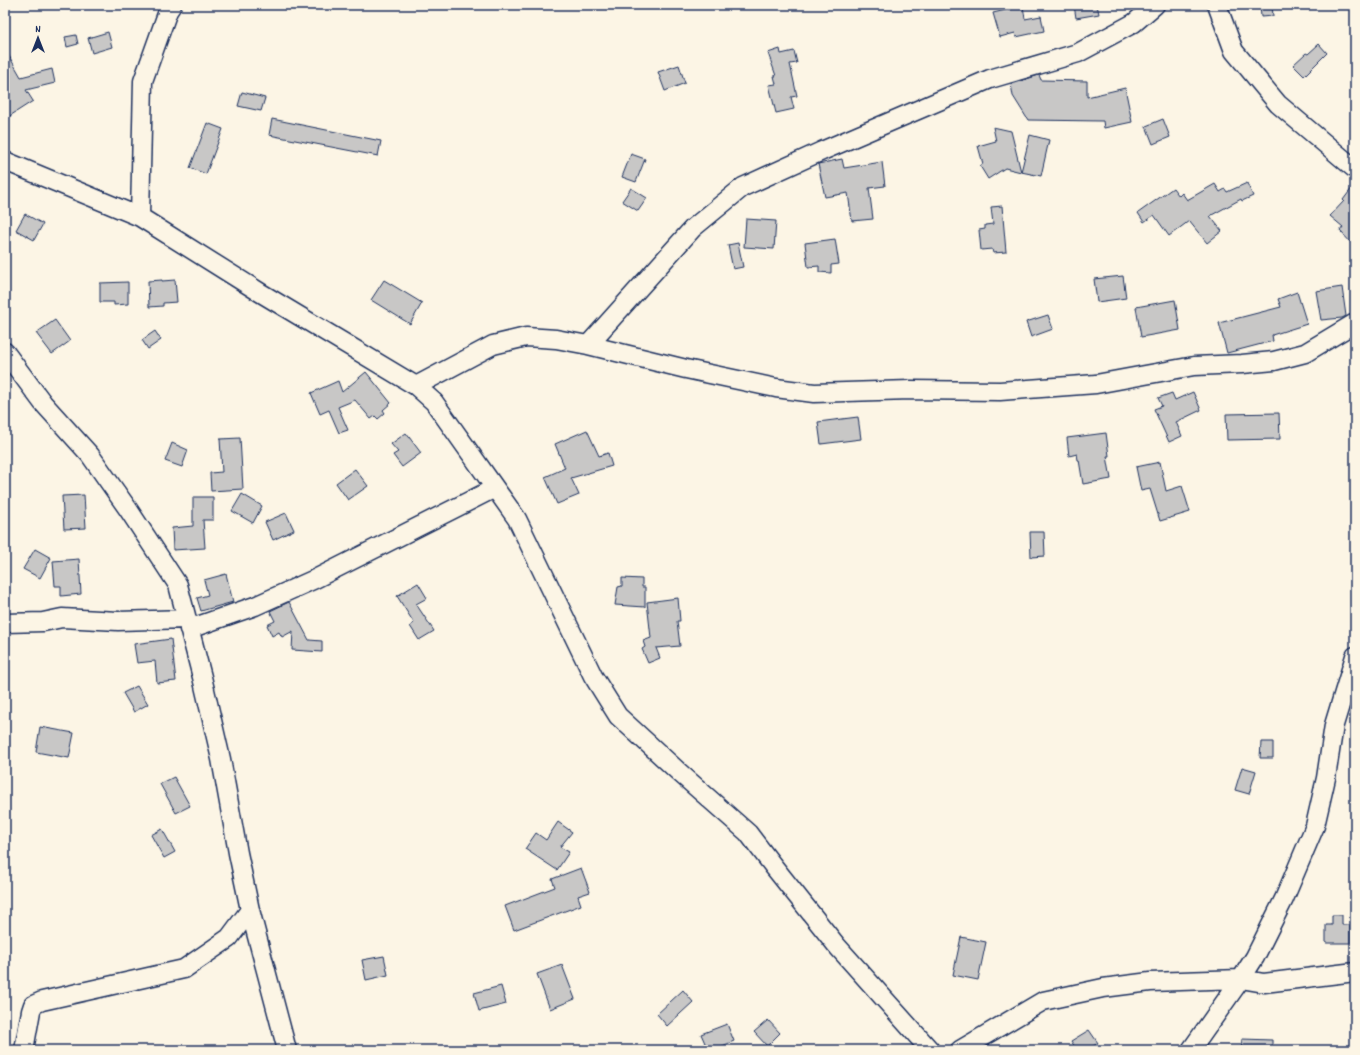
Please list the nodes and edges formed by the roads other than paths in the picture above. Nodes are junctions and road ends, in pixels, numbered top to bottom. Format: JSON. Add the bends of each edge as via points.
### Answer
{"nodes":[{"id":1,"x":172,"y":5,"type":"edge"},
{"id":2,"x":1155,"y":5,"type":"edge"},
{"id":3,"x":1217,"y":5,"type":"edge"},
{"id":4,"x":5,"y":161,"type":"edge"},
{"id":5,"x":1355,"y":169,"type":"edge"},
{"id":6,"x":140,"y":217,"type":"junction"},
{"id":7,"x":1355,"y":323,"type":"edge"},
{"id":8,"x":588,"y":345,"type":"junction"},
{"id":9,"x":5,"y":352,"type":"edge"},
{"id":10,"x":416,"y":386,"type":"junction"},
{"id":11,"x":495,"y":488,"type":"junction"},
{"id":12,"x":5,"y":623,"type":"edge"},
{"id":13,"x":188,"y":624,"type":"junction"},
{"id":14,"x":1355,"y":656,"type":"edge"},
{"id":15,"x":250,"y":910,"type":"junction"},
{"id":16,"x":1355,"y":972,"type":"edge"},
{"id":17,"x":1241,"y":979,"type":"junction"},
{"id":18,"x":24,"y":1050,"type":"edge"},
{"id":19,"x":287,"y":1050,"type":"edge"},
{"id":20,"x":930,"y":1050,"type":"edge"},
{"id":21,"x":960,"y":1050,"type":"edge"},
{"id":22,"x":1191,"y":1050,"type":"edge"}],
"edges":[{"from":1,"to":6,"type":"street","via":[[143,81]]},
{"from":2,"to":8,"type":"street","via":[[1134,23],[1078,53],[990,79],[743,187],[693,228]]},
{"from":3,"to":5,"type":"street","via":[[1234,51],[1278,104]]},
{"from":4,"to":6,"type":"street"},
{"from":6,"to":10,"type":"street","via":[[260,293]]},
{"from":7,"to":8,"type":"street","via":[[1305,352],[1274,361],[1194,366],[1096,384],[1000,391],[814,393],[776,388],[686,369]]},
{"from":8,"to":10,"type":"street","via":[[526,337],[493,346]]},
{"from":9,"to":13,"type":"street","via":[[43,403],[90,455],[128,508],[178,586]]},
{"from":10,"to":11,"type":"street","via":[[434,402]]},
{"from":11,"to":13,"type":"street","via":[[315,580],[254,606]]},
{"from":11,"to":20,"type":"street","via":[[517,519],[593,676],[618,716],[748,832],[837,946]]},
{"from":12,"to":13,"type":"street","via":[[44,622],[62,618]]},
{"from":13,"to":15,"type":"street","via":[[221,759]]},
{"from":14,"to":17,"type":"street","via":[[1334,726],[1315,826],[1284,899]]},
{"from":15,"to":18,"type":"street","via":[[229,938],[184,969],[33,1005]]},
{"from":15,"to":19,"type":"street"},
{"from":16,"to":17,"type":"street","via":[[1264,983]]},
{"from":17,"to":21,"type":"street","via":[[1150,982],[1104,988],[1043,1001]]},
{"from":17,"to":22,"type":"street"}]}
